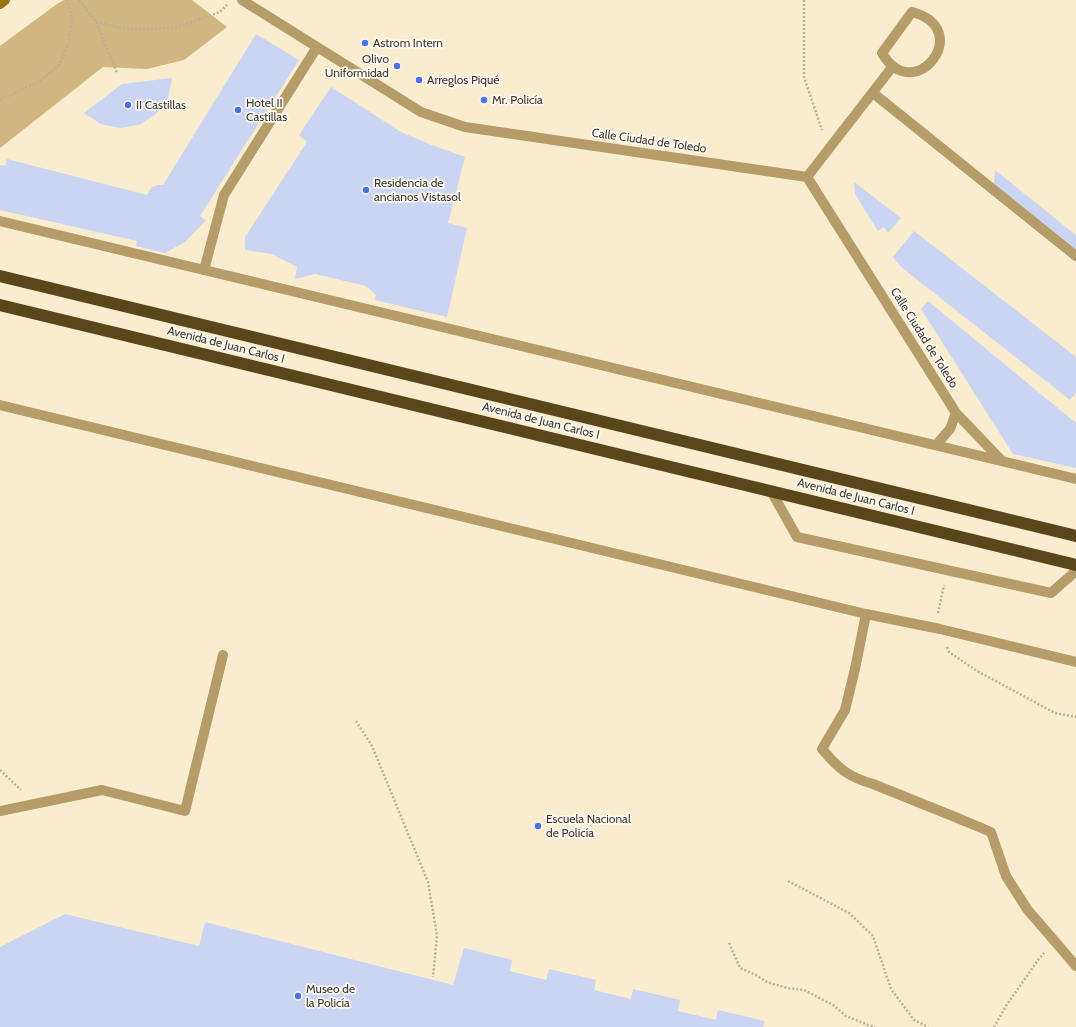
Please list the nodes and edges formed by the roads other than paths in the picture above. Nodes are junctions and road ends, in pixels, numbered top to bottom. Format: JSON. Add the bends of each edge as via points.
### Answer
{"nodes":[{"id":1,"x":5,"y":0,"type":"edge"},
{"id":2,"x":242,"y":0,"type":"edge"},
{"id":3,"x":0,"y":4,"type":"edge"},
{"id":4,"x":317,"y":47,"type":"junction"},
{"id":5,"x":893,"y":66,"type":"junction"},
{"id":6,"x":873,"y":93,"type":"junction"},
{"id":7,"x":807,"y":177,"type":"junction"},
{"id":8,"x":0,"y":221,"type":"edge"},
{"id":9,"x":1076,"y":256,"type":"edge"},
{"id":10,"x":204,"y":270,"type":"junction"},
{"id":11,"x":0,"y":276,"type":"edge"},
{"id":12,"x":0,"y":305,"type":"edge"},
{"id":13,"x":0,"y":405,"type":"edge"},
{"id":14,"x":956,"y":413,"type":"junction"},
{"id":15,"x":936,"y":445,"type":"junction"},
{"id":16,"x":1002,"y":461,"type":"junction"},
{"id":17,"x":1076,"y":479,"type":"edge"},
{"id":18,"x":771,"y":491,"type":"junction"},
{"id":19,"x":1076,"y":536,"type":"edge"},
{"id":20,"x":1076,"y":565,"type":"edge"},
{"id":21,"x":1076,"y":571,"type":"edge"},
{"id":22,"x":866,"y":614,"type":"junction"},
{"id":23,"x":223,"y":655,"type":"dead end"},
{"id":24,"x":1076,"y":662,"type":"edge"},
{"id":25,"x":0,"y":811,"type":"edge"},
{"id":26,"x":1076,"y":966,"type":"edge"}],
"edges":[{"from":1,"to":3,"type":"street"},
{"from":2,"to":4,"type":"street","name":"Calle Ciudad de Toledo"},
{"from":4,"to":7,"type":"street","name":"Calle Ciudad de Toledo","via":[[421,112],[465,127]]},
{"from":4,"to":10,"type":"street","via":[[224,195]]},
{"from":5,"to":5,"type":"street","via":[[914,72],[923,69],[937,55],[940,37],[930,20],[922,14],[912,12],[882,53]]},
{"from":5,"to":6,"type":"street"},
{"from":6,"to":7,"type":"street"},
{"from":6,"to":9,"type":"street"},
{"from":7,"to":14,"type":"street","name":"Calle Ciudad de Toledo"},
{"from":8,"to":10,"type":"street"},
{"from":10,"to":15,"type":"street"},
{"from":11,"to":19,"type":"highway","name":"Avenida de Juan Carlos I"},
{"from":12,"to":18,"type":"highway","name":"Avenida de Juan Carlos I"},
{"from":13,"to":22,"type":"street"},
{"from":14,"to":15,"type":"street","via":[[950,429]]},
{"from":14,"to":16,"type":"street","name":"Calle Ciudad de Toledo"},
{"from":15,"to":16,"type":"street"},
{"from":16,"to":17,"type":"street"},
{"from":18,"to":20,"type":"highway","name":"Avenida de Juan Carlos I"},
{"from":18,"to":21,"type":"street","via":[[797,537],[1051,593]]},
{"from":22,"to":24,"type":"street"},
{"from":22,"to":26,"type":"street","via":[[844,710],[822,749],[843,771],[858,780],[991,832],[1006,876],[1028,909]]},
{"from":23,"to":25,"type":"street","via":[[186,811],[102,790]]}]}
